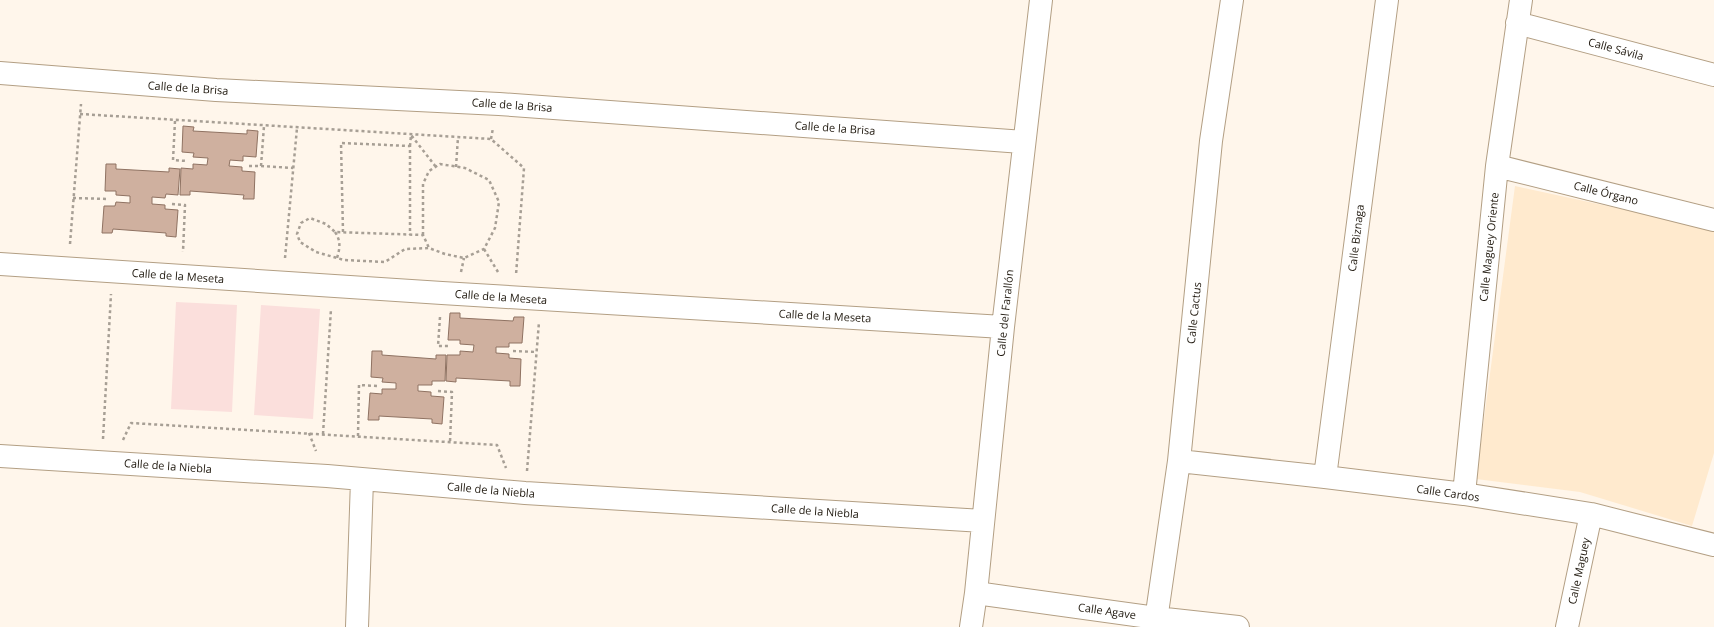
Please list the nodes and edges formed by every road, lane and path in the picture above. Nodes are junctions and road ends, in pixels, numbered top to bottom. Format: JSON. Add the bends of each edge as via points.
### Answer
{"nodes":[{"id":1,"x":1041,"y":0,"type":"edge"},
{"id":2,"x":1232,"y":0,"type":"edge"},
{"id":3,"x":1387,"y":0,"type":"edge"},
{"id":4,"x":1521,"y":0,"type":"edge"},
{"id":5,"x":1518,"y":23,"type":"junction"},
{"id":6,"x":0,"y":73,"type":"edge"},
{"id":7,"x":1714,"y":76,"type":"edge"},
{"id":8,"x":84,"y":79,"type":"junction"},
{"id":9,"x":80,"y":114,"type":"junction"},
{"id":10,"x":175,"y":121,"type":"junction"},
{"id":11,"x":264,"y":126,"type":"junction"},
{"id":12,"x":297,"y":128,"type":"junction"},
{"id":13,"x":411,"y":134,"type":"junction"},
{"id":14,"x":458,"y":137,"type":"junction"},
{"id":15,"x":1023,"y":142,"type":"junction"},
{"id":16,"x":410,"y":146,"type":"junction"},
{"id":17,"x":187,"y":160,"type":"dead end"},
{"id":18,"x":249,"y":166,"type":"dead end"},
{"id":19,"x":261,"y":166,"type":"junction"},
{"id":20,"x":1497,"y":166,"type":"junction"},
{"id":21,"x":436,"y":167,"type":"junction"},
{"id":22,"x":456,"y":167,"type":"junction"},
{"id":23,"x":293,"y":168,"type":"junction"},
{"id":24,"x":73,"y":198,"type":"junction"},
{"id":25,"x":108,"y":199,"type":"dead end"},
{"id":26,"x":172,"y":204,"type":"dead end"},
{"id":27,"x":1714,"y":220,"type":"edge"},
{"id":28,"x":335,"y":232,"type":"junction"},
{"id":29,"x":343,"y":232,"type":"junction"},
{"id":30,"x":410,"y":235,"type":"junction"},
{"id":31,"x":423,"y":235,"type":"junction"},
{"id":32,"x":429,"y":248,"type":"junction"},
{"id":33,"x":337,"y":258,"type":"junction"},
{"id":34,"x":0,"y":264,"type":"edge"},
{"id":35,"x":68,"y":269,"type":"junction"},
{"id":36,"x":113,"y":272,"type":"junction"},
{"id":37,"x":182,"y":276,"type":"junction"},
{"id":38,"x":283,"y":283,"type":"junction"},
{"id":39,"x":333,"y":286,"type":"junction"},
{"id":40,"x":442,"y":293,"type":"junction"},
{"id":41,"x":515,"y":297,"type":"junction"},
{"id":42,"x":541,"y":299,"type":"junction"},
{"id":43,"x":1003,"y":327,"type":"junction"},
{"id":44,"x":448,"y":346,"type":"dead end"},
{"id":45,"x":513,"y":351,"type":"dead end"},
{"id":46,"x":537,"y":352,"type":"junction"},
{"id":47,"x":377,"y":386,"type":"dead end"},
{"id":48,"x":438,"y":391,"type":"dead end"},
{"id":49,"x":323,"y":434,"type":"junction"},
{"id":50,"x":358,"y":436,"type":"junction"},
{"id":51,"x":450,"y":442,"type":"junction"},
{"id":52,"x":0,"y":456,"type":"edge"},
{"id":53,"x":1179,"y":461,"type":"junction"},
{"id":54,"x":108,"y":462,"type":"junction"},
{"id":55,"x":1325,"y":477,"type":"junction"},
{"id":56,"x":362,"y":480,"type":"junction"},
{"id":57,"x":520,"y":492,"type":"junction"},
{"id":58,"x":1464,"y":494,"type":"junction"},
{"id":59,"x":1591,"y":514,"type":"junction"},
{"id":60,"x":983,"y":521,"type":"junction"},
{"id":61,"x":1713,"y":542,"type":"edge"},
{"id":62,"x":976,"y":593,"type":"junction"},
{"id":63,"x":1156,"y":623,"type":"edge"},
{"id":64,"x":357,"y":627,"type":"edge"},
{"id":65,"x":971,"y":627,"type":"edge"},
{"id":66,"x":1238,"y":627,"type":"edge"},
{"id":67,"x":1567,"y":627,"type":"edge"}],
"edges":[{"from":1,"to":15,"type":"street","name":"Calle del Farallón"},
{"from":2,"to":53,"type":"street","name":"Calle Cactus","via":[[1211,141]]},
{"from":3,"to":55,"type":"street","name":"Calle Biznaga"},
{"from":4,"to":5,"type":"street","name":"Calle Maguey Oriente"},
{"from":5,"to":7,"type":"street","name":"Calle Sávila"},
{"from":5,"to":20,"type":"street","name":"Calle Maguey Oriente"},
{"from":6,"to":8,"type":"street","name":"Calle de la Brisa"},
{"from":8,"to":9,"type":"path"},
{"from":8,"to":15,"type":"street","name":"Calle de la Brisa","via":[[216,90],[499,104]]},
{"from":9,"to":10,"type":"path"},
{"from":9,"to":24,"type":"path"},
{"from":10,"to":11,"type":"path"},
{"from":10,"to":17,"type":"path","via":[[174,160]]},
{"from":11,"to":12,"type":"path"},
{"from":11,"to":19,"type":"path"},
{"from":12,"to":13,"type":"path"},
{"from":12,"to":23,"type":"path"},
{"from":13,"to":14,"type":"path"},
{"from":13,"to":16,"type":"path"},
{"from":13,"to":21,"type":"path"},
{"from":14,"to":22,"type":"path"},
{"from":14,"to":41,"type":"path","via":[[491,139],[524,168]]},
{"from":15,"to":43,"type":"street","name":"Calle del Farallón"},
{"from":16,"to":29,"type":"path","via":[[341,143]]},
{"from":16,"to":30,"type":"path"},
{"from":18,"to":19,"type":"path"},
{"from":19,"to":23,"type":"path"},
{"from":20,"to":27,"type":"street","name":"Calle Órgano"},
{"from":20,"to":58,"type":"street","name":"Calle Maguey Oriente"},
{"from":21,"to":22,"type":"path","via":[[440,164]]},
{"from":21,"to":31,"type":"path","via":[[429,171],[423,184]]},
{"from":22,"to":32,"type":"path","via":[[465,168],[489,180],[499,202],[495,228],[484,249],[464,258]]},
{"from":23,"to":38,"type":"path"},
{"from":24,"to":25,"type":"path"},
{"from":24,"to":35,"type":"path"},
{"from":26,"to":37,"type":"path","via":[[185,205]]},
{"from":28,"to":29,"type":"path"},
{"from":28,"to":33,"type":"path","via":[[339,238],[340,248]]},
{"from":28,"to":33,"type":"path","via":[[326,224],[310,218],[301,223],[297,234],[300,242]]},
{"from":29,"to":30,"type":"path"},
{"from":30,"to":31,"type":"path"},
{"from":31,"to":32,"type":"path"},
{"from":32,"to":33,"type":"path","via":[[405,249],[385,262]]},
{"from":34,"to":35,"type":"street","name":"Calle de la Meseta"},
{"from":35,"to":36,"type":"street","name":"Calle de la Meseta"},
{"from":36,"to":37,"type":"street","name":"Calle de la Meseta"},
{"from":36,"to":54,"type":"path"},
{"from":37,"to":38,"type":"street","name":"Calle de la Meseta"},
{"from":38,"to":39,"type":"street","name":"Calle de la Meseta"},
{"from":39,"to":40,"type":"street","name":"Calle de la Meseta"},
{"from":39,"to":49,"type":"path"},
{"from":40,"to":41,"type":"street","name":"Calle de la Meseta"},
{"from":40,"to":44,"type":"path","via":[[438,346]]},
{"from":41,"to":42,"type":"street","name":"Calle de la Meseta"},
{"from":42,"to":43,"type":"street","name":"Calle de la Meseta"},
{"from":42,"to":46,"type":"path"},
{"from":43,"to":60,"type":"street","name":"Calle del Farallón"},
{"from":45,"to":46,"type":"path"},
{"from":46,"to":57,"type":"path"},
{"from":47,"to":50,"type":"path","via":[[359,385]]},
{"from":48,"to":51,"type":"path","via":[[452,392]]},
{"from":49,"to":50,"type":"path"},
{"from":49,"to":54,"type":"path","via":[[130,422]]},
{"from":50,"to":51,"type":"path"},
{"from":51,"to":57,"type":"path","via":[[497,445]]},
{"from":52,"to":54,"type":"street","name":"Calle de la Niebla"},
{"from":53,"to":55,"type":"street","name":"Calle Cardos"},
{"from":53,"to":63,"type":"street","name":"Calle Cactus"},
{"from":54,"to":56,"type":"street","name":"Calle de la Niebla"},
{"from":55,"to":58,"type":"street","name":"Calle Cardos"},
{"from":56,"to":57,"type":"street","name":"Calle de la Niebla"},
{"from":56,"to":64,"type":"street"},
{"from":57,"to":60,"type":"street","name":"Calle de la Niebla"},
{"from":58,"to":59,"type":"street","name":"Calle Cardos"},
{"from":59,"to":61,"type":"street","name":"Calle Cardos"},
{"from":59,"to":67,"type":"street","name":"Calle Maguey"},
{"from":60,"to":62,"type":"street","name":"Calle del Farallón"},
{"from":62,"to":63,"type":"street","name":"Calle Agave"},
{"from":62,"to":65,"type":"street","name":"Calle del Farallón"},
{"from":63,"to":66,"type":"street","name":"Calle Agave"}]}
